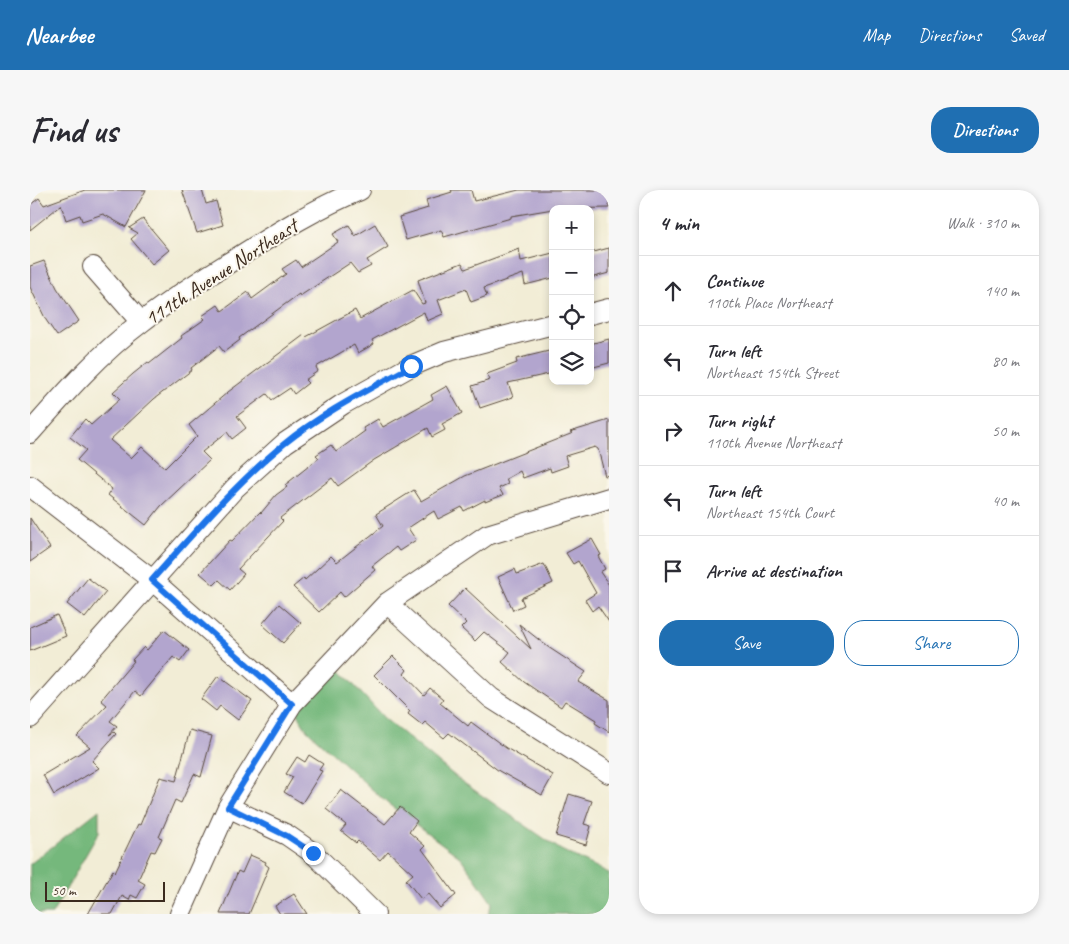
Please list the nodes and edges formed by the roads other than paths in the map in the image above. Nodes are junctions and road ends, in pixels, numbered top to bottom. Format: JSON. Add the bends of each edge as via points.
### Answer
{"nodes":[{"id":1,"x":360,"y":190,"type":"edge"},
{"id":2,"x":93,"y":267,"type":"dead end"},
{"id":3,"x":609,"y":309,"type":"edge"},
{"id":4,"x":594,"y":313,"type":"edge"},
{"id":5,"x":141,"y":322,"type":"junction"},
{"id":6,"x":549,"y":325,"type":"edge"},
{"id":7,"x":30,"y":433,"type":"edge"},
{"id":8,"x":30,"y":486,"type":"edge"},
{"id":9,"x":609,"y":498,"type":"edge"},
{"id":10,"x":152,"y":580,"type":"junction"},
{"id":11,"x":387,"y":602,"type":"junction"},
{"id":12,"x":292,"y":704,"type":"junction"},
{"id":13,"x":30,"y":718,"type":"edge"},
{"id":14,"x":609,"y":773,"type":"edge"},
{"id":15,"x":228,"y":807,"type":"junction"},
{"id":16,"x":180,"y":914,"type":"edge"},
{"id":17,"x":375,"y":914,"type":"edge"}],
"edges":[{"from":1,"to":5,"type":"street","name":"111th Avenue Northeast","via":[[262,242]]},
{"from":2,"to":5,"type":"street"},
{"from":3,"to":4,"type":"street"},
{"from":5,"to":7,"type":"street","name":"111th Avenue Northeast","via":[[68,389]]},
{"from":6,"to":10,"type":"street","via":[[444,352],[411,366],[343,404],[285,443],[235,488]]},
{"from":8,"to":10,"type":"street"},
{"from":9,"to":11,"type":"street","via":[[487,535]]},
{"from":10,"to":12,"type":"street"},
{"from":10,"to":13,"type":"street"},
{"from":11,"to":12,"type":"street"},
{"from":11,"to":14,"type":"street","via":[[491,698]]},
{"from":12,"to":15,"type":"street"},
{"from":15,"to":16,"type":"street"},
{"from":15,"to":17,"type":"street","via":[[287,836],[313,853]]}]}
